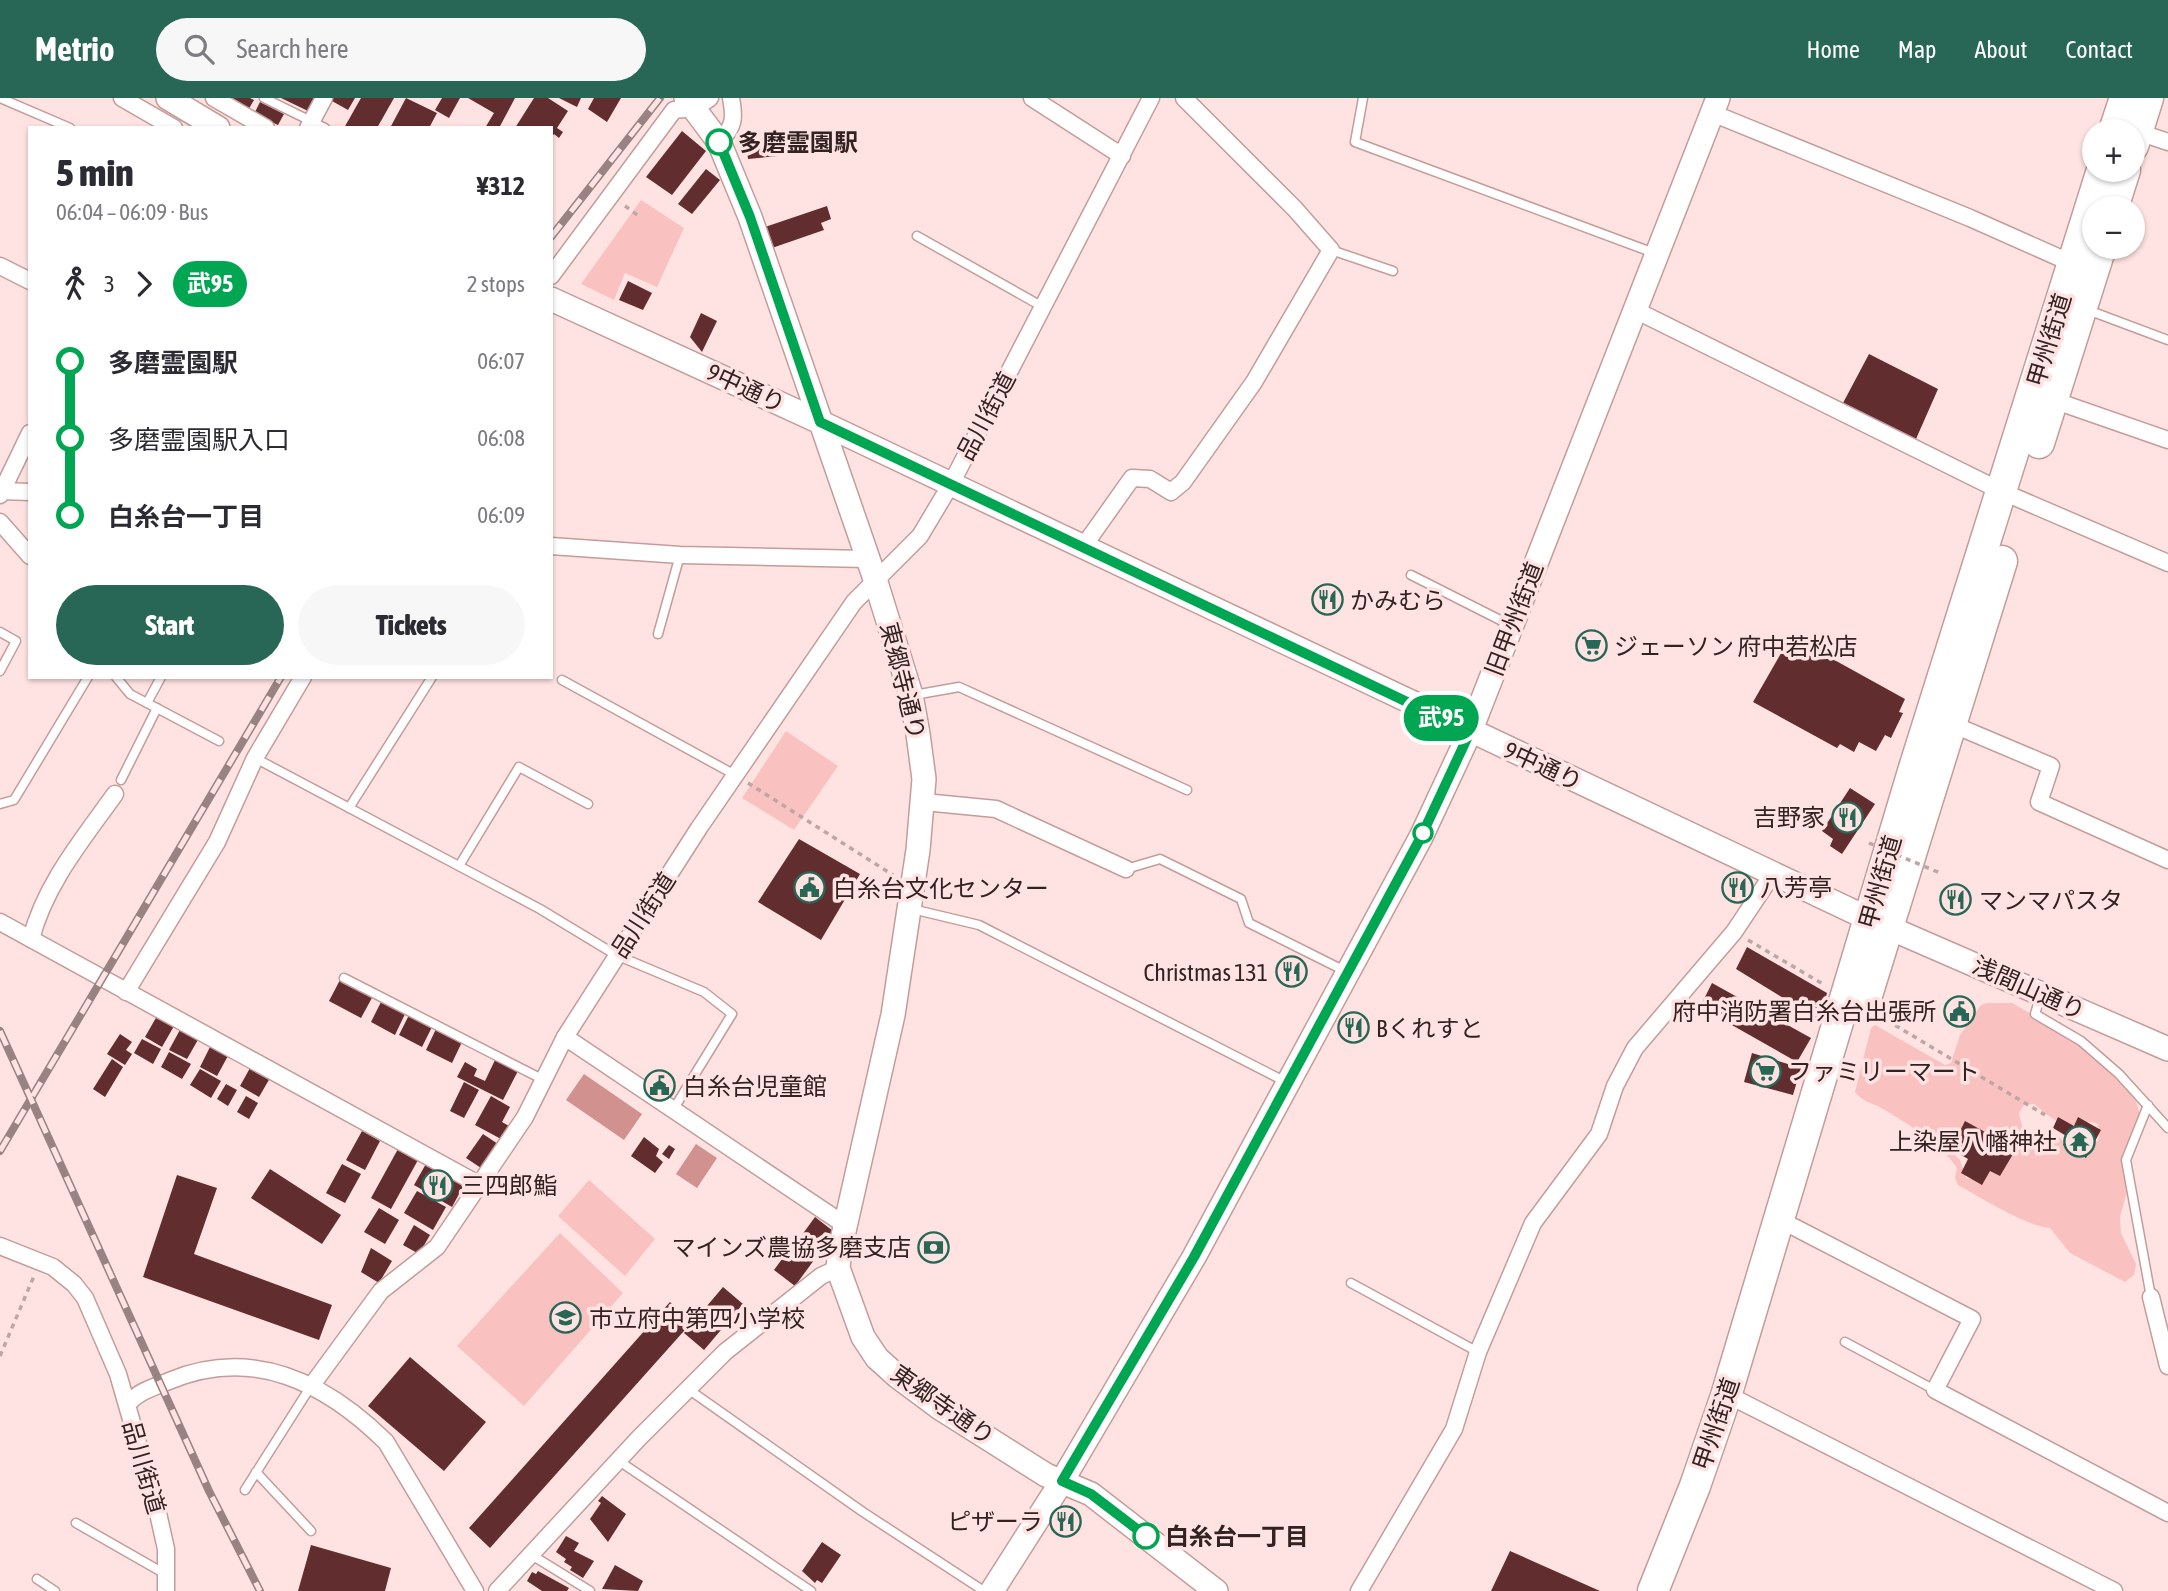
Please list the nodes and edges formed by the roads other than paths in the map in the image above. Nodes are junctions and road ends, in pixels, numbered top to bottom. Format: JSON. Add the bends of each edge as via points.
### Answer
{"nodes":[{"id":1,"x":0,"y":98,"type":"edge"},
{"id":2,"x":122,"y":98,"type":"edge"},
{"id":3,"x":167,"y":98,"type":"edge"},
{"id":4,"x":214,"y":98,"type":"edge"},
{"id":5,"x":264,"y":98,"type":"edge"},
{"id":6,"x":324,"y":98,"type":"edge"},
{"id":7,"x":731,"y":98,"type":"edge"},
{"id":8,"x":1032,"y":98,"type":"edge"},
{"id":9,"x":1151,"y":98,"type":"edge"},
{"id":10,"x":1184,"y":98,"type":"edge"},
{"id":11,"x":1363,"y":98,"type":"edge"},
{"id":12,"x":2124,"y":98,"type":"edge"},
{"id":13,"x":2148,"y":98,"type":"edge"},
{"id":14,"x":697,"y":101,"type":"edge"},
{"id":15,"x":1715,"y":105,"type":"edge"},
{"id":16,"x":2126,"y":119,"type":"edge"},
{"id":17,"x":2137,"y":119,"type":"edge"},
{"id":18,"x":65,"y":126,"type":"edge"},
{"id":19,"x":171,"y":126,"type":"edge"},
{"id":20,"x":215,"y":126,"type":"edge"},
{"id":21,"x":263,"y":126,"type":"edge"},
{"id":22,"x":315,"y":126,"type":"edge"},
{"id":23,"x":2145,"y":139,"type":"edge"},
{"id":24,"x":719,"y":142,"type":"junction"},
{"id":25,"x":2168,"y":142,"type":"edge"},
{"id":26,"x":1122,"y":156,"type":"junction"},
{"id":27,"x":2100,"y":182,"type":"edge"},
{"id":28,"x":917,"y":236,"type":"dead end"},
{"id":29,"x":1331,"y":250,"type":"junction"},
{"id":30,"x":1657,"y":254,"type":"junction"},
{"id":31,"x":2089,"y":261,"type":"edge"},
{"id":32,"x":0,"y":266,"type":"edge"},
{"id":33,"x":1393,"y":271,"type":"dead end"},
{"id":34,"x":553,"y":273,"type":"edge"},
{"id":35,"x":28,"y":280,"type":"edge"},
{"id":36,"x":553,"y":300,"type":"edge"},
{"id":37,"x":1043,"y":307,"type":"junction"},
{"id":38,"x":2081,"y":308,"type":"junction"},
{"id":39,"x":1635,"y":310,"type":"junction"},
{"id":40,"x":2168,"y":340,"type":"edge"},
{"id":41,"x":2053,"y":400,"type":"junction"},
{"id":42,"x":820,"y":422,"type":"junction"},
{"id":43,"x":28,"y":437,"type":"edge"},
{"id":44,"x":2168,"y":440,"type":"edge"},
{"id":45,"x":951,"y":484,"type":"junction"},
{"id":46,"x":0,"y":492,"type":"edge"},
{"id":47,"x":28,"y":492,"type":"edge"},
{"id":48,"x":2011,"y":496,"type":"junction"},
{"id":49,"x":0,"y":522,"type":"edge"},
{"id":50,"x":553,"y":546,"type":"edge"},
{"id":51,"x":1083,"y":547,"type":"junction"},
{"id":52,"x":28,"y":554,"type":"edge"},
{"id":53,"x":680,"y":555,"type":"junction"},
{"id":54,"x":2167,"y":564,"type":"edge"},
{"id":55,"x":870,"y":569,"type":"junction"},
{"id":56,"x":1411,"y":575,"type":"dead end"},
{"id":57,"x":1511,"y":625,"type":"junction"},
{"id":58,"x":0,"y":632,"type":"edge"},
{"id":59,"x":658,"y":634,"type":"dead end"},
{"id":60,"x":0,"y":671,"type":"edge"},
{"id":61,"x":87,"y":679,"type":"edge"},
{"id":62,"x":118,"y":679,"type":"edge"},
{"id":63,"x":160,"y":679,"type":"edge"},
{"id":64,"x":302,"y":679,"type":"edge"},
{"id":65,"x":431,"y":679,"type":"edge"},
{"id":66,"x":562,"y":680,"type":"dead end"},
{"id":67,"x":911,"y":695,"type":"junction"},
{"id":68,"x":147,"y":703,"type":"junction"},
{"id":69,"x":157,"y":708,"type":"junction"},
{"id":70,"x":1954,"y":725,"type":"junction"},
{"id":71,"x":1470,"y":732,"type":"junction"},
{"id":72,"x":219,"y":740,"type":"dead end"},
{"id":73,"x":255,"y":758,"type":"junction"},
{"id":74,"x":737,"y":776,"type":"junction"},
{"id":75,"x":118,"y":787,"type":"joint"},
{"id":76,"x":1187,"y":790,"type":"dead end"},
{"id":77,"x":924,"y":802,"type":"junction"},
{"id":78,"x":0,"y":804,"type":"edge"},
{"id":79,"x":588,"y":804,"type":"dead end"},
{"id":80,"x":349,"y":808,"type":"junction"},
{"id":81,"x":2168,"y":860,"type":"edge"},
{"id":82,"x":459,"y":866,"type":"junction"},
{"id":83,"x":1126,"y":869,"type":"joint"},
{"id":84,"x":1774,"y":872,"type":"junction"},
{"id":85,"x":911,"y":898,"type":"junction"},
{"id":86,"x":0,"y":922,"type":"edge"},
{"id":87,"x":1880,"y":923,"type":"junction"},
{"id":88,"x":31,"y":939,"type":"junction"},
{"id":89,"x":616,"y":955,"type":"junction"},
{"id":90,"x":1347,"y":972,"type":"junction"},
{"id":91,"x":344,"y":978,"type":"dead end"},
{"id":92,"x":127,"y":992,"type":"junction"},
{"id":93,"x":2041,"y":994,"type":"junction"},
{"id":94,"x":1855,"y":1002,"type":"junction"},
{"id":95,"x":565,"y":1037,"type":"junction"},
{"id":96,"x":2168,"y":1049,"type":"edge"},
{"id":97,"x":542,"y":1079,"type":"junction"},
{"id":98,"x":1286,"y":1082,"type":"junction"},
{"id":99,"x":2148,"y":1105,"type":"junction"},
{"id":100,"x":673,"y":1110,"type":"junction"},
{"id":101,"x":2168,"y":1128,"type":"edge"},
{"id":102,"x":480,"y":1185,"type":"junction"},
{"id":103,"x":845,"y":1225,"type":"junction"},
{"id":104,"x":1794,"y":1227,"type":"junction"},
{"id":105,"x":0,"y":1246,"type":"edge"},
{"id":106,"x":838,"y":1268,"type":"junction"},
{"id":107,"x":1351,"y":1283,"type":"dead end"},
{"id":108,"x":2151,"y":1297,"type":"joint"},
{"id":109,"x":1845,"y":1342,"type":"dead end"},
{"id":110,"x":1478,"y":1352,"type":"junction"},
{"id":111,"x":2168,"y":1366,"type":"edge"},
{"id":112,"x":312,"y":1384,"type":"junction"},
{"id":113,"x":688,"y":1389,"type":"junction"},
{"id":114,"x":1935,"y":1390,"type":"junction"},
{"id":115,"x":1740,"y":1401,"type":"junction"},
{"id":116,"x":128,"y":1404,"type":"junction"},
{"id":117,"x":619,"y":1461,"type":"junction"},
{"id":118,"x":256,"y":1472,"type":"junction"},
{"id":119,"x":1062,"y":1481,"type":"junction"},
{"id":120,"x":245,"y":1490,"type":"dead end"},
{"id":121,"x":2168,"y":1514,"type":"edge"},
{"id":122,"x":76,"y":1523,"type":"dead end"},
{"id":123,"x":311,"y":1531,"type":"dead end"},
{"id":124,"x":530,"y":1554,"type":"junction"},
{"id":125,"x":37,"y":1579,"type":"dead end"},
{"id":126,"x":166,"y":1583,"type":"edge"},
{"id":127,"x":55,"y":1591,"type":"edge"},
{"id":128,"x":475,"y":1591,"type":"edge"},
{"id":129,"x":497,"y":1591,"type":"edge"},
{"id":130,"x":590,"y":1591,"type":"edge"},
{"id":131,"x":811,"y":1591,"type":"edge"},
{"id":132,"x":984,"y":1591,"type":"edge"},
{"id":133,"x":992,"y":1591,"type":"edge"},
{"id":134,"x":1216,"y":1591,"type":"edge"},
{"id":135,"x":1359,"y":1591,"type":"edge"},
{"id":136,"x":1653,"y":1591,"type":"edge"},
{"id":137,"x":1671,"y":1591,"type":"edge"},
{"id":138,"x":2114,"y":1591,"type":"edge"}],
"edges":[{"from":1,"to":18,"type":"lane"},
{"from":2,"to":19,"type":"street"},
{"from":3,"to":20,"type":"street"},
{"from":4,"to":21,"type":"street"},
{"from":5,"to":22,"type":"lane"},
{"from":6,"to":22,"type":"street"},
{"from":7,"to":24,"type":"street","via":[[733,126]]},
{"from":8,"to":26,"type":"street"},
{"from":9,"to":26,"type":"street","name":"品川街道"},
{"from":10,"to":29,"type":"street"},
{"from":11,"to":30,"type":"lane","via":[[1355,142]]},
{"from":12,"to":16,"type":"highway"},
{"from":13,"to":17,"type":"highway"},
{"from":14,"to":24,"type":"street","name":"東郷寺通り"},
{"from":14,"to":34,"type":"street","via":[[674,110]]},
{"from":15,"to":30,"type":"street","name":"旧甲州街道"},
{"from":15,"to":31,"type":"street","via":[[1970,218]]},
{"from":23,"to":25,"type":"street"},
{"from":24,"to":42,"type":"street","name":"東郷寺通り","via":[[750,217]]},
{"from":26,"to":37,"type":"street","name":"品川街道"},
{"from":27,"to":31,"type":"highway","name":"甲州街道"},
{"from":28,"to":37,"type":"lane"},
{"from":29,"to":33,"type":"lane"},
{"from":29,"to":51,"type":"street","via":[[1254,383],[1183,482],[1171,492],[1150,479],[1132,478]]},
{"from":30,"to":39,"type":"street","name":"旧甲州街道"},
{"from":31,"to":38,"type":"highway","name":"甲州街道"},
{"from":31,"to":48,"type":"highway","name":"甲州街道"},
{"from":32,"to":35,"type":"street"},
{"from":36,"to":42,"type":"street","name":"9中通り"},
{"from":37,"to":45,"type":"street","name":"品川街道"},
{"from":38,"to":40,"type":"lane"},
{"from":38,"to":41,"type":"highway","name":"甲州街道"},
{"from":39,"to":48,"type":"street"},
{"from":39,"to":57,"type":"street","name":"旧甲州街道"},
{"from":41,"to":44,"type":"street"},
{"from":41,"to":48,"type":"highway","name":"甲州街道"},
{"from":42,"to":45,"type":"street","name":"9中通り"},
{"from":42,"to":55,"type":"street","name":"東郷寺通り"},
{"from":43,"to":46,"type":"street"},
{"from":45,"to":51,"type":"street","name":"9中通り"},
{"from":45,"to":55,"type":"street","name":"品川街道","via":[[920,536],[896,564]]},
{"from":46,"to":47,"type":"street"},
{"from":48,"to":54,"type":"street"},
{"from":48,"to":70,"type":"highway","name":"甲州街道"},
{"from":48,"to":87,"type":"highway","name":"甲州街道"},
{"from":49,"to":52,"type":"street"},
{"from":50,"to":53,"type":"street"},
{"from":51,"to":71,"type":"street","name":"9中通り"},
{"from":53,"to":55,"type":"street"},
{"from":53,"to":59,"type":"lane"},
{"from":55,"to":67,"type":"street","name":"東郷寺通り"},
{"from":55,"to":74,"type":"street","name":"品川街道","via":[[853,602]]},
{"from":56,"to":57,"type":"lane"},
{"from":57,"to":71,"type":"street","name":"旧甲州街道"},
{"from":58,"to":60,"type":"lane","via":[[16,641]]},
{"from":61,"to":78,"type":"lane","via":[[14,800]]},
{"from":62,"to":68,"type":"lane"},
{"from":63,"to":68,"type":"lane"},
{"from":64,"to":73,"type":"street"},
{"from":65,"to":80,"type":"lane"},
{"from":66,"to":74,"type":"lane"},
{"from":67,"to":76,"type":"lane","via":[[960,687]]},
{"from":67,"to":77,"type":"street","name":"東郷寺通り"},
{"from":68,"to":69,"type":"lane"},
{"from":69,"to":72,"type":"lane"},
{"from":69,"to":75,"type":"lane"},
{"from":70,"to":81,"type":"street","via":[[2051,766],[2039,802]]},
{"from":70,"to":87,"type":"highway","name":"甲州街道"},
{"from":71,"to":84,"type":"street","name":"9中通り"},
{"from":71,"to":90,"type":"street","name":"旧甲州街道","via":[[1421,837]]},
{"from":73,"to":80,"type":"lane"},
{"from":73,"to":92,"type":"street","via":[[217,842]]},
{"from":74,"to":89,"type":"street","name":"品川街道"},
{"from":75,"to":88,"type":"street","via":[[38,912]]},
{"from":77,"to":83,"type":"street","via":[[996,809]]},
{"from":77,"to":85,"type":"street","name":"東郷寺通り"},
{"from":79,"to":82,"type":"lane","via":[[519,767]]},
{"from":80,"to":82,"type":"lane"},
{"from":82,"to":89,"type":"lane"},
{"from":83,"to":90,"type":"lane","via":[[1160,859],[1241,899],[1249,923]]},
{"from":84,"to":87,"type":"street","name":"9中通り"},
{"from":84,"to":110,"type":"street","via":[[1734,932],[1635,1048],[1615,1086],[1599,1134],[1533,1223]]},
{"from":85,"to":98,"type":"lane","via":[[979,925]]},
{"from":85,"to":103,"type":"street","name":"東郷寺通り","via":[[893,1015]]},
{"from":86,"to":88,"type":"street"},
{"from":87,"to":93,"type":"street","name":"浅間山通り"},
{"from":87,"to":94,"type":"highway","name":"甲州街道"},
{"from":88,"to":92,"type":"street"},
{"from":89,"to":95,"type":"street","name":"品川街道"},
{"from":89,"to":100,"type":"lane","via":[[704,992],[732,1014]]},
{"from":90,"to":98,"type":"street","name":"旧甲州街道"},
{"from":91,"to":97,"type":"lane"},
{"from":92,"to":102,"type":"street"},
{"from":93,"to":96,"type":"street","name":"浅間山通り"},
{"from":93,"to":99,"type":"lane","via":[[2035,1014],[2081,1041]]},
{"from":94,"to":104,"type":"highway","name":"甲州街道"},
{"from":94,"to":136,"type":"highway","name":"甲州街道","via":[[1726,1396]]},
{"from":95,"to":97,"type":"street","name":"品川街道"},
{"from":95,"to":100,"type":"street"},
{"from":97,"to":102,"type":"street","name":"品川街道","via":[[525,1118]]},
{"from":98,"to":119,"type":"street","name":"旧甲州街道","via":[[1194,1257]]},
{"from":99,"to":101,"type":"lane"},
{"from":99,"to":108,"type":"lane","via":[[2126,1160]]},
{"from":100,"to":103,"type":"street"},
{"from":102,"to":112,"type":"street","name":"品川街道","via":[[437,1247],[381,1291]]},
{"from":103,"to":106,"type":"street","name":"東郷寺通り"},
{"from":104,"to":114,"type":"street","via":[[1972,1319]]},
{"from":104,"to":115,"type":"highway","name":"甲州街道"},
{"from":105,"to":116,"type":"street","via":[[62,1273],[85,1298]]},
{"from":106,"to":113,"type":"street","via":[[821,1276],[725,1352]]},
{"from":106,"to":119,"type":"street","name":"東郷寺通り","via":[[863,1337],[887,1367],[940,1408]]},
{"from":107,"to":110,"type":"lane"},
{"from":108,"to":111,"type":"street"},
{"from":109,"to":114,"type":"lane"},
{"from":110,"to":135,"type":"street","via":[[1454,1429]]},
{"from":112,"to":116,"type":"street","name":"品川街道","via":[[261,1369],[216,1367],[187,1373],[149,1389]]},
{"from":112,"to":118,"type":"lane"},
{"from":112,"to":128,"type":"street","via":[[386,1442]]},
{"from":113,"to":117,"type":"street"},
{"from":113,"to":132,"type":"lane"},
{"from":114,"to":121,"type":"street"},
{"from":115,"to":137,"type":"highway","name":"甲州街道","via":[[1702,1518]]},
{"from":115,"to":138,"type":"street"},
{"from":116,"to":126,"type":"street","name":"品川街道","via":[[166,1549]]},
{"from":117,"to":124,"type":"street"},
{"from":117,"to":131,"type":"lane"},
{"from":118,"to":120,"type":"lane"},
{"from":118,"to":123,"type":"lane"},
{"from":119,"to":133,"type":"street","name":"旧甲州街道"},
{"from":119,"to":134,"type":"street","name":"東郷寺通り","via":[[1091,1494]]},
{"from":122,"to":126,"type":"lane"},
{"from":124,"to":129,"type":"street"},
{"from":124,"to":130,"type":"lane"},
{"from":125,"to":127,"type":"lane"}]}
